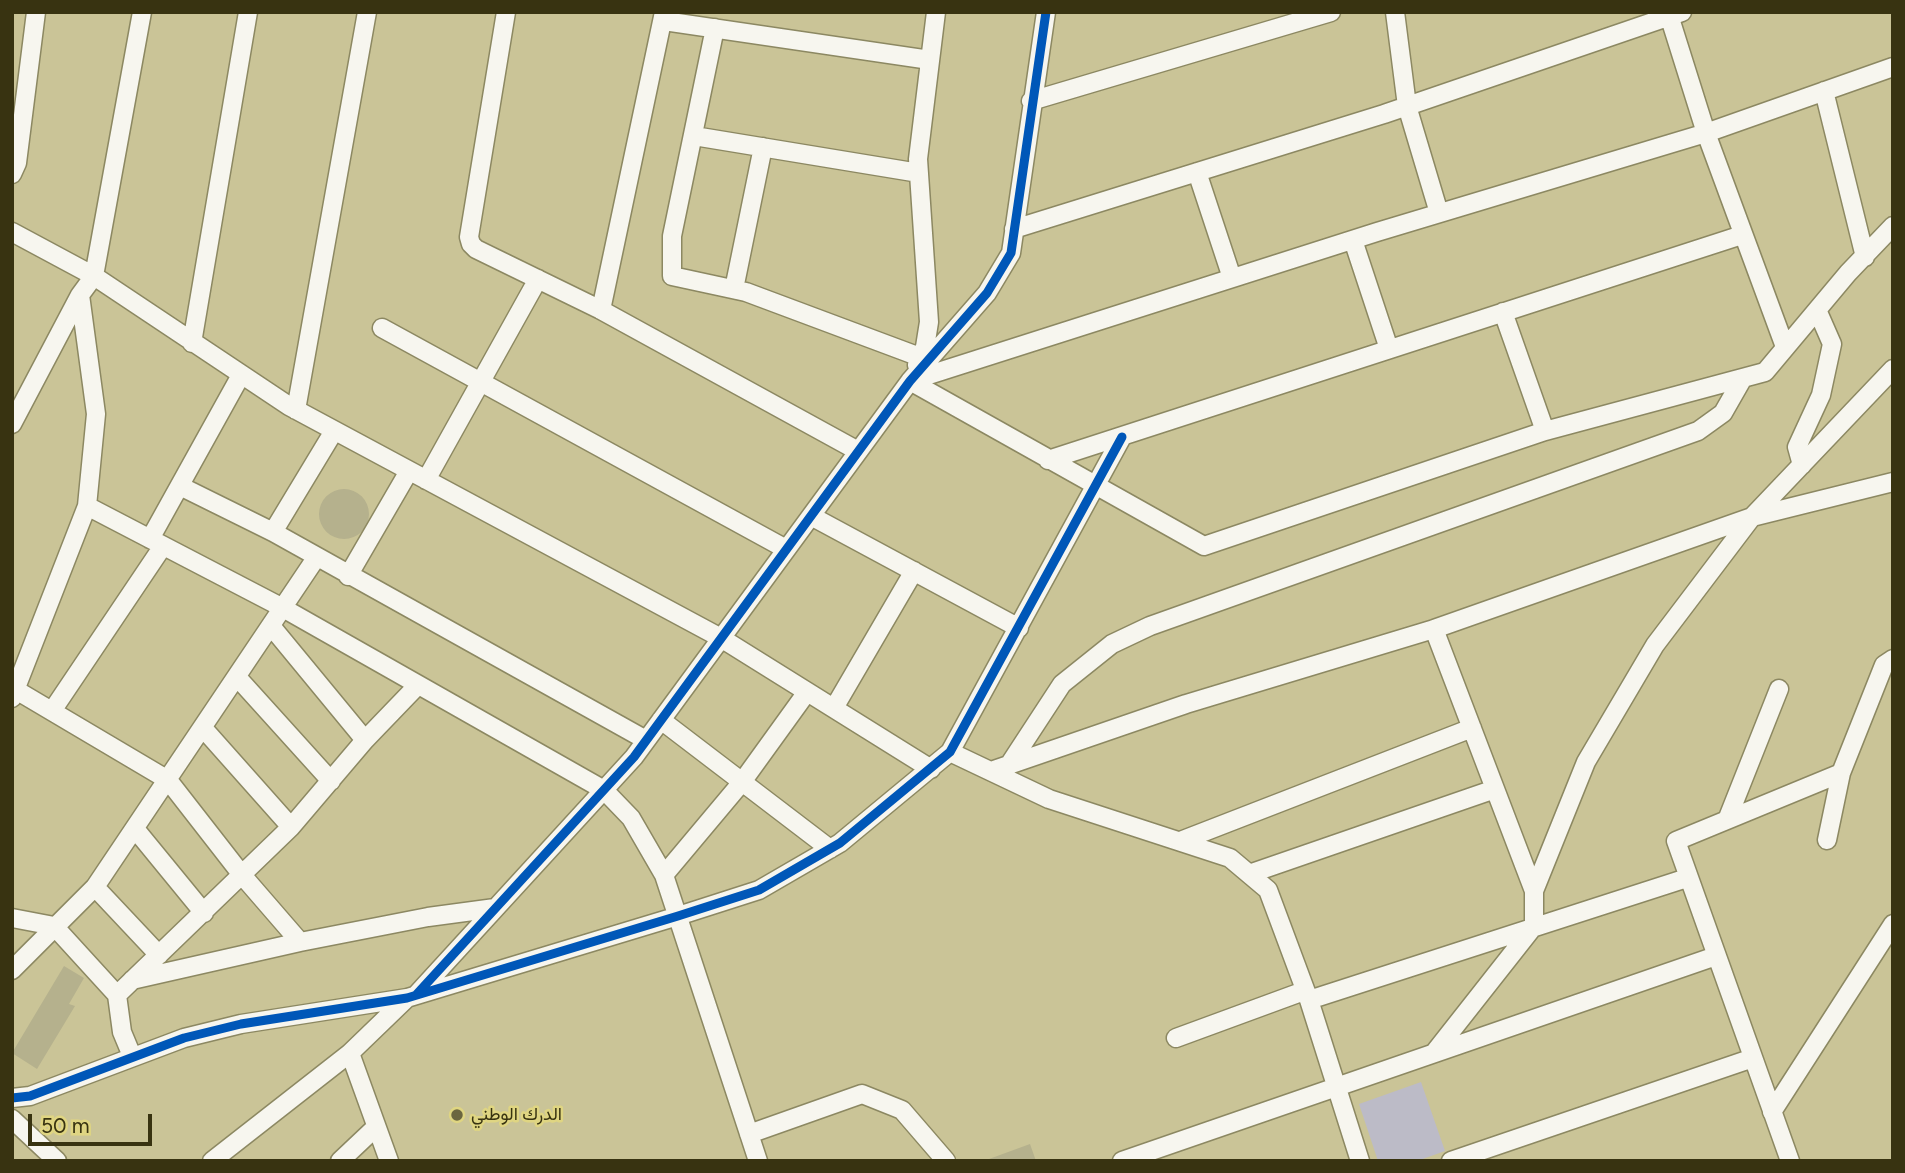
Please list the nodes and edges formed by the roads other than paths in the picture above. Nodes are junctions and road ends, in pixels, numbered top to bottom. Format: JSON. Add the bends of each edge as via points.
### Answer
{"nodes":[{"id":1,"x":36,"y":12,"type":"edge"},
{"id":2,"x":142,"y":12,"type":"edge"},
{"id":3,"x":248,"y":12,"type":"edge"},
{"id":4,"x":367,"y":12,"type":"edge"},
{"id":5,"x":506,"y":12,"type":"edge"},
{"id":6,"x":936,"y":12,"type":"edge"},
{"id":7,"x":1046,"y":12,"type":"edge"},
{"id":8,"x":1331,"y":12,"type":"edge"},
{"id":9,"x":1395,"y":12,"type":"edge"},
{"id":10,"x":1673,"y":14,"type":"edge"},
{"id":11,"x":664,"y":17,"type":"edge"},
{"id":12,"x":715,"y":28,"type":"junction"},
{"id":13,"x":930,"y":60,"type":"junction"},
{"id":14,"x":1893,"y":67,"type":"edge"},
{"id":15,"x":1824,"y":91,"type":"junction"},
{"id":16,"x":1031,"y":101,"type":"junction"},
{"id":17,"x":1407,"y":106,"type":"junction"},
{"id":18,"x":1706,"y":133,"type":"junction"},
{"id":19,"x":694,"y":136,"type":"junction"},
{"id":20,"x":763,"y":147,"type":"junction"},
{"id":21,"x":1197,"y":172,"type":"junction"},
{"id":22,"x":919,"y":173,"type":"junction"},
{"id":23,"x":12,"y":174,"type":"edge"},
{"id":24,"x":1439,"y":213,"type":"junction"},
{"id":25,"x":1893,"y":226,"type":"edge"},
{"id":26,"x":1014,"y":229,"type":"junction"},
{"id":27,"x":12,"y":232,"type":"edge"},
{"id":28,"x":1742,"y":235,"type":"junction"},
{"id":29,"x":1353,"y":240,"type":"junction"},
{"id":30,"x":1865,"y":257,"type":"junction"},
{"id":31,"x":94,"y":276,"type":"junction"},
{"id":32,"x":1232,"y":278,"type":"junction"},
{"id":33,"x":538,"y":279,"type":"junction"},
{"id":34,"x":734,"y":289,"type":"junction"},
{"id":35,"x":80,"y":295,"type":"junction"},
{"id":36,"x":601,"y":310,"type":"junction"},
{"id":37,"x":1503,"y":312,"type":"junction"},
{"id":38,"x":1818,"y":312,"type":"junction"},
{"id":39,"x":382,"y":328,"type":"dead end"},
{"id":40,"x":192,"y":343,"type":"junction"},
{"id":41,"x":1785,"y":347,"type":"junction"},
{"id":42,"x":1389,"y":349,"type":"junction"},
{"id":43,"x":920,"y":357,"type":"junction"},
{"id":44,"x":1893,"y":369,"type":"edge"},
{"id":45,"x":241,"y":375,"type":"junction"},
{"id":46,"x":1743,"y":378,"type":"junction"},
{"id":47,"x":910,"y":381,"type":"junction"},
{"id":48,"x":482,"y":382,"type":"junction"},
{"id":49,"x":296,"y":410,"type":"junction"},
{"id":50,"x":12,"y":424,"type":"edge"},
{"id":51,"x":334,"y":430,"type":"junction"},
{"id":52,"x":1545,"y":431,"type":"junction"},
{"id":53,"x":1122,"y":437,"type":"junction"},
{"id":54,"x":858,"y":451,"type":"junction"},
{"id":55,"x":1048,"y":460,"type":"junction"},
{"id":56,"x":1802,"y":464,"type":"junction"},
{"id":57,"x":409,"y":471,"type":"junction"},
{"id":58,"x":426,"y":480,"type":"junction"},
{"id":59,"x":1893,"y":482,"type":"edge"},
{"id":60,"x":180,"y":486,"type":"junction"},
{"id":61,"x":1097,"y":488,"type":"junction"},
{"id":62,"x":87,"y":506,"type":"junction"},
{"id":63,"x":811,"y":516,"type":"junction"},
{"id":64,"x":1752,"y":517,"type":"junction"},
{"id":65,"x":272,"y":532,"type":"junction"},
{"id":66,"x":157,"y":542,"type":"junction"},
{"id":67,"x":786,"y":549,"type":"junction"},
{"id":68,"x":316,"y":558,"type":"junction"},
{"id":69,"x":914,"y":571,"type":"junction"},
{"id":70,"x":348,"y":576,"type":"junction"},
{"id":71,"x":283,"y":608,"type":"junction"},
{"id":72,"x":271,"y":626,"type":"junction"},
{"id":73,"x":1019,"y":628,"type":"junction"},
{"id":74,"x":1434,"y":629,"type":"junction"},
{"id":75,"x":721,"y":638,"type":"junction"},
{"id":76,"x":1890,"y":664,"type":"edge"},
{"id":77,"x":237,"y":677,"type":"junction"},
{"id":78,"x":417,"y":686,"type":"junction"},
{"id":79,"x":1779,"y":689,"type":"dead end"},
{"id":80,"x":807,"y":692,"type":"junction"},
{"id":81,"x":14,"y":694,"type":"edge"},
{"id":82,"x":834,"y":708,"type":"junction"},
{"id":83,"x":52,"y":711,"type":"junction"},
{"id":84,"x":660,"y":720,"type":"junction"},
{"id":85,"x":203,"y":728,"type":"junction"},
{"id":86,"x":1472,"y":728,"type":"junction"},
{"id":87,"x":365,"y":740,"type":"junction"},
{"id":88,"x":646,"y":740,"type":"junction"},
{"id":89,"x":950,"y":751,"type":"junction"},
{"id":90,"x":1002,"y":768,"type":"junction"},
{"id":91,"x":931,"y":769,"type":"junction"},
{"id":92,"x":1841,"y":773,"type":"junction"},
{"id":93,"x":168,"y":780,"type":"junction"},
{"id":94,"x":331,"y":781,"type":"junction"},
{"id":95,"x":742,"y":782,"type":"junction"},
{"id":96,"x":1495,"y":789,"type":"junction"},
{"id":97,"x":604,"y":790,"type":"junction"},
{"id":98,"x":1727,"y":820,"type":"junction"},
{"id":99,"x":291,"y":827,"type":"junction"},
{"id":100,"x":136,"y":830,"type":"junction"},
{"id":101,"x":1183,"y":840,"type":"junction"},
{"id":102,"x":1828,"y":840,"type":"dead end"},
{"id":103,"x":830,"y":849,"type":"junction"},
{"id":104,"x":1249,"y":874,"type":"junction"},
{"id":105,"x":242,"y":875,"type":"junction"},
{"id":106,"x":664,"y":875,"type":"junction"},
{"id":107,"x":1687,"y":878,"type":"junction"},
{"id":108,"x":95,"y":887,"type":"junction"},
{"id":109,"x":1534,"y":891,"type":"junction"},
{"id":110,"x":495,"y":908,"type":"junction"},
{"id":111,"x":204,"y":914,"type":"junction"},
{"id":112,"x":678,"y":916,"type":"junction"},
{"id":113,"x":12,"y":918,"type":"edge"},
{"id":114,"x":1893,"y":924,"type":"edge"},
{"id":115,"x":54,"y":926,"type":"junction"},
{"id":116,"x":1534,"y":926,"type":"junction"},
{"id":117,"x":300,"y":942,"type":"junction"},
{"id":118,"x":1886,"y":951,"type":"edge"},
{"id":119,"x":159,"y":955,"type":"junction"},
{"id":120,"x":1716,"y":956,"type":"junction"},
{"id":121,"x":12,"y":970,"type":"edge"},
{"id":122,"x":132,"y":980,"type":"junction"},
{"id":123,"x":117,"y":995,"type":"junction"},
{"id":124,"x":412,"y":996,"type":"junction"},
{"id":125,"x":1306,"y":996,"type":"junction"},
{"id":126,"x":1176,"y":1038,"type":"dead end"},
{"id":127,"x":350,"y":1053,"type":"junction"},
{"id":128,"x":1434,"y":1053,"type":"junction"},
{"id":129,"x":132,"y":1056,"type":"junction"},
{"id":130,"x":1753,"y":1058,"type":"junction"},
{"id":131,"x":1338,"y":1086,"type":"junction"},
{"id":132,"x":12,"y":1098,"type":"edge"},
{"id":133,"x":1772,"y":1112,"type":"junction"},
{"id":134,"x":12,"y":1119,"type":"edge"},
{"id":135,"x":376,"y":1127,"type":"junction"},
{"id":136,"x":749,"y":1134,"type":"junction"},
{"id":137,"x":57,"y":1161,"type":"edge"},
{"id":138,"x":212,"y":1161,"type":"edge"},
{"id":139,"x":340,"y":1161,"type":"edge"},
{"id":140,"x":389,"y":1161,"type":"edge"},
{"id":141,"x":758,"y":1161,"type":"edge"},
{"id":142,"x":946,"y":1161,"type":"edge"},
{"id":143,"x":1122,"y":1161,"type":"edge"},
{"id":144,"x":1360,"y":1161,"type":"edge"},
{"id":145,"x":1451,"y":1161,"type":"edge"},
{"id":146,"x":1790,"y":1161,"type":"edge"}],
"edges":[{"from":1,"to":23,"type":"street"},
{"from":2,"to":31,"type":"street"},
{"from":3,"to":40,"type":"street"},
{"from":4,"to":49,"type":"street"},
{"from":5,"to":33,"type":"street","via":[[469,237],[476,249]]},
{"from":6,"to":13,"type":"street"},
{"from":7,"to":16,"type":"street"},
{"from":8,"to":16,"type":"street"},
{"from":9,"to":17,"type":"street"},
{"from":10,"to":17,"type":"street"},
{"from":10,"to":18,"type":"street"},
{"from":11,"to":12,"type":"street"},
{"from":11,"to":36,"type":"street"},
{"from":12,"to":13,"type":"street"},
{"from":12,"to":19,"type":"street"},
{"from":13,"to":22,"type":"street"},
{"from":14,"to":15,"type":"street"},
{"from":15,"to":18,"type":"street"},
{"from":15,"to":30,"type":"street"},
{"from":16,"to":26,"type":"street"},
{"from":17,"to":21,"type":"street"},
{"from":17,"to":24,"type":"street"},
{"from":18,"to":24,"type":"street"},
{"from":18,"to":28,"type":"street"},
{"from":19,"to":20,"type":"street"},
{"from":19,"to":34,"type":"street","via":[[672,236],[672,276]]},
{"from":20,"to":22,"type":"street"},
{"from":20,"to":34,"type":"street"},
{"from":21,"to":26,"type":"street"},
{"from":21,"to":32,"type":"street"},
{"from":22,"to":43,"type":"street","via":[[929,321]]},
{"from":24,"to":29,"type":"street"},
{"from":25,"to":30,"type":"street"},
{"from":26,"to":47,"type":"street","via":[[1011,253],[987,293]]},
{"from":27,"to":31,"type":"street"},
{"from":28,"to":37,"type":"street"},
{"from":28,"to":41,"type":"street"},
{"from":29,"to":32,"type":"street"},
{"from":29,"to":42,"type":"street"},
{"from":30,"to":38,"type":"street"},
{"from":31,"to":35,"type":"street"},
{"from":31,"to":40,"type":"street"},
{"from":32,"to":47,"type":"street"},
{"from":33,"to":36,"type":"street"},
{"from":33,"to":48,"type":"street"},
{"from":34,"to":43,"type":"street"},
{"from":35,"to":50,"type":"street"},
{"from":35,"to":62,"type":"street","via":[[96,414]]},
{"from":36,"to":54,"type":"street"},
{"from":37,"to":42,"type":"street"},
{"from":37,"to":52,"type":"street"},
{"from":38,"to":41,"type":"street"},
{"from":38,"to":56,"type":"street","via":[[1832,344],[1821,395],[1797,447]]},
{"from":39,"to":48,"type":"street"},
{"from":40,"to":45,"type":"street"},
{"from":41,"to":46,"type":"street","via":[[1765,372]]},
{"from":42,"to":53,"type":"street"},
{"from":43,"to":47,"type":"street"},
{"from":44,"to":56,"type":"street"},
{"from":45,"to":49,"type":"street"},
{"from":45,"to":60,"type":"street"},
{"from":46,"to":52,"type":"street"},
{"from":46,"to":90,"type":"street","via":[[1723,412],[1698,431],[1150,626],[1112,644],[1062,684]]},
{"from":47,"to":54,"type":"street"},
{"from":47,"to":55,"type":"street"},
{"from":48,"to":58,"type":"street"},
{"from":48,"to":67,"type":"street"},
{"from":49,"to":51,"type":"street"},
{"from":51,"to":57,"type":"street"},
{"from":51,"to":65,"type":"street"},
{"from":52,"to":61,"type":"street","via":[[1204,547]]},
{"from":53,"to":55,"type":"street"},
{"from":53,"to":61,"type":"street"},
{"from":54,"to":63,"type":"street"},
{"from":55,"to":61,"type":"street"},
{"from":56,"to":64,"type":"street"},
{"from":57,"to":58,"type":"street"},
{"from":57,"to":70,"type":"street"},
{"from":58,"to":75,"type":"street"},
{"from":59,"to":64,"type":"street"},
{"from":60,"to":65,"type":"street"},
{"from":60,"to":66,"type":"street"},
{"from":61,"to":73,"type":"street"},
{"from":62,"to":66,"type":"street"},
{"from":62,"to":81,"type":"street"},
{"from":63,"to":67,"type":"street"},
{"from":63,"to":69,"type":"street"},
{"from":64,"to":74,"type":"street"},
{"from":64,"to":109,"type":"street","via":[[1655,645],[1586,762]]},
{"from":65,"to":68,"type":"street"},
{"from":66,"to":71,"type":"street"},
{"from":66,"to":83,"type":"street"},
{"from":67,"to":75,"type":"street"},
{"from":68,"to":70,"type":"street"},
{"from":68,"to":71,"type":"street"},
{"from":69,"to":73,"type":"street"},
{"from":69,"to":82,"type":"street"},
{"from":70,"to":88,"type":"street"},
{"from":71,"to":72,"type":"street"},
{"from":71,"to":78,"type":"street"},
{"from":72,"to":77,"type":"street"},
{"from":72,"to":87,"type":"street"},
{"from":73,"to":89,"type":"street"},
{"from":74,"to":86,"type":"street"},
{"from":74,"to":90,"type":"street","via":[[1186,704]]},
{"from":75,"to":80,"type":"street"},
{"from":75,"to":84,"type":"street"},
{"from":76,"to":92,"type":"street"},
{"from":77,"to":85,"type":"street"},
{"from":77,"to":94,"type":"street"},
{"from":78,"to":87,"type":"street"},
{"from":78,"to":97,"type":"street"},
{"from":79,"to":98,"type":"street"},
{"from":80,"to":82,"type":"street"},
{"from":80,"to":95,"type":"street"},
{"from":81,"to":83,"type":"street"},
{"from":82,"to":91,"type":"street"},
{"from":83,"to":93,"type":"street"},
{"from":84,"to":88,"type":"street"},
{"from":84,"to":95,"type":"street"},
{"from":85,"to":93,"type":"street"},
{"from":85,"to":99,"type":"street"},
{"from":86,"to":96,"type":"street"},
{"from":86,"to":101,"type":"street"},
{"from":87,"to":94,"type":"street"},
{"from":88,"to":97,"type":"street"},
{"from":89,"to":90,"type":"street"},
{"from":89,"to":91,"type":"street"},
{"from":90,"to":101,"type":"street","via":[[1049,799]]},
{"from":91,"to":103,"type":"street"},
{"from":92,"to":98,"type":"street"},
{"from":92,"to":102,"type":"street"},
{"from":93,"to":100,"type":"street"},
{"from":93,"to":105,"type":"street"},
{"from":94,"to":99,"type":"street"},
{"from":95,"to":103,"type":"street"},
{"from":95,"to":106,"type":"street"},
{"from":96,"to":104,"type":"street"},
{"from":96,"to":109,"type":"street"},
{"from":97,"to":106,"type":"street","via":[[631,818]]},
{"from":97,"to":110,"type":"street"},
{"from":98,"to":107,"type":"street","via":[[1676,841]]},
{"from":99,"to":105,"type":"street"},
{"from":100,"to":108,"type":"street"},
{"from":100,"to":111,"type":"street"},
{"from":101,"to":104,"type":"street","via":[[1230,858]]},
{"from":103,"to":112,"type":"street","via":[[759,890]]},
{"from":104,"to":125,"type":"street","via":[[1268,890]]},
{"from":105,"to":111,"type":"street"},
{"from":105,"to":117,"type":"street"},
{"from":106,"to":112,"type":"street"},
{"from":107,"to":116,"type":"street"},
{"from":107,"to":120,"type":"street"},
{"from":108,"to":115,"type":"street"},
{"from":108,"to":119,"type":"street"},
{"from":109,"to":116,"type":"street"},
{"from":110,"to":117,"type":"street"},
{"from":110,"to":124,"type":"street"},
{"from":111,"to":119,"type":"street"},
{"from":112,"to":124,"type":"street"},
{"from":112,"to":136,"type":"street"},
{"from":113,"to":115,"type":"street"},
{"from":114,"to":118,"type":"street"},
{"from":115,"to":121,"type":"street"},
{"from":115,"to":123,"type":"street"},
{"from":116,"to":125,"type":"street"},
{"from":116,"to":128,"type":"street"},
{"from":117,"to":122,"type":"street"},
{"from":118,"to":133,"type":"street"},
{"from":119,"to":122,"type":"street"},
{"from":120,"to":128,"type":"street"},
{"from":120,"to":130,"type":"street"},
{"from":122,"to":123,"type":"street"},
{"from":123,"to":129,"type":"street","via":[[122,1032]]},
{"from":124,"to":127,"type":"street"},
{"from":124,"to":129,"type":"street","via":[[241,1024]]},
{"from":125,"to":126,"type":"street"},
{"from":125,"to":131,"type":"street"},
{"from":127,"to":135,"type":"street"},
{"from":127,"to":138,"type":"street"},
{"from":128,"to":131,"type":"street"},
{"from":129,"to":132,"type":"street","via":[[30,1096]]},
{"from":130,"to":133,"type":"street"},
{"from":130,"to":145,"type":"street"},
{"from":131,"to":143,"type":"street"},
{"from":131,"to":144,"type":"street"},
{"from":133,"to":146,"type":"street"},
{"from":134,"to":137,"type":"street"},
{"from":135,"to":139,"type":"street"},
{"from":135,"to":140,"type":"street"},
{"from":136,"to":141,"type":"street"},
{"from":136,"to":142,"type":"street","via":[[862,1094],[902,1110]]}]}
